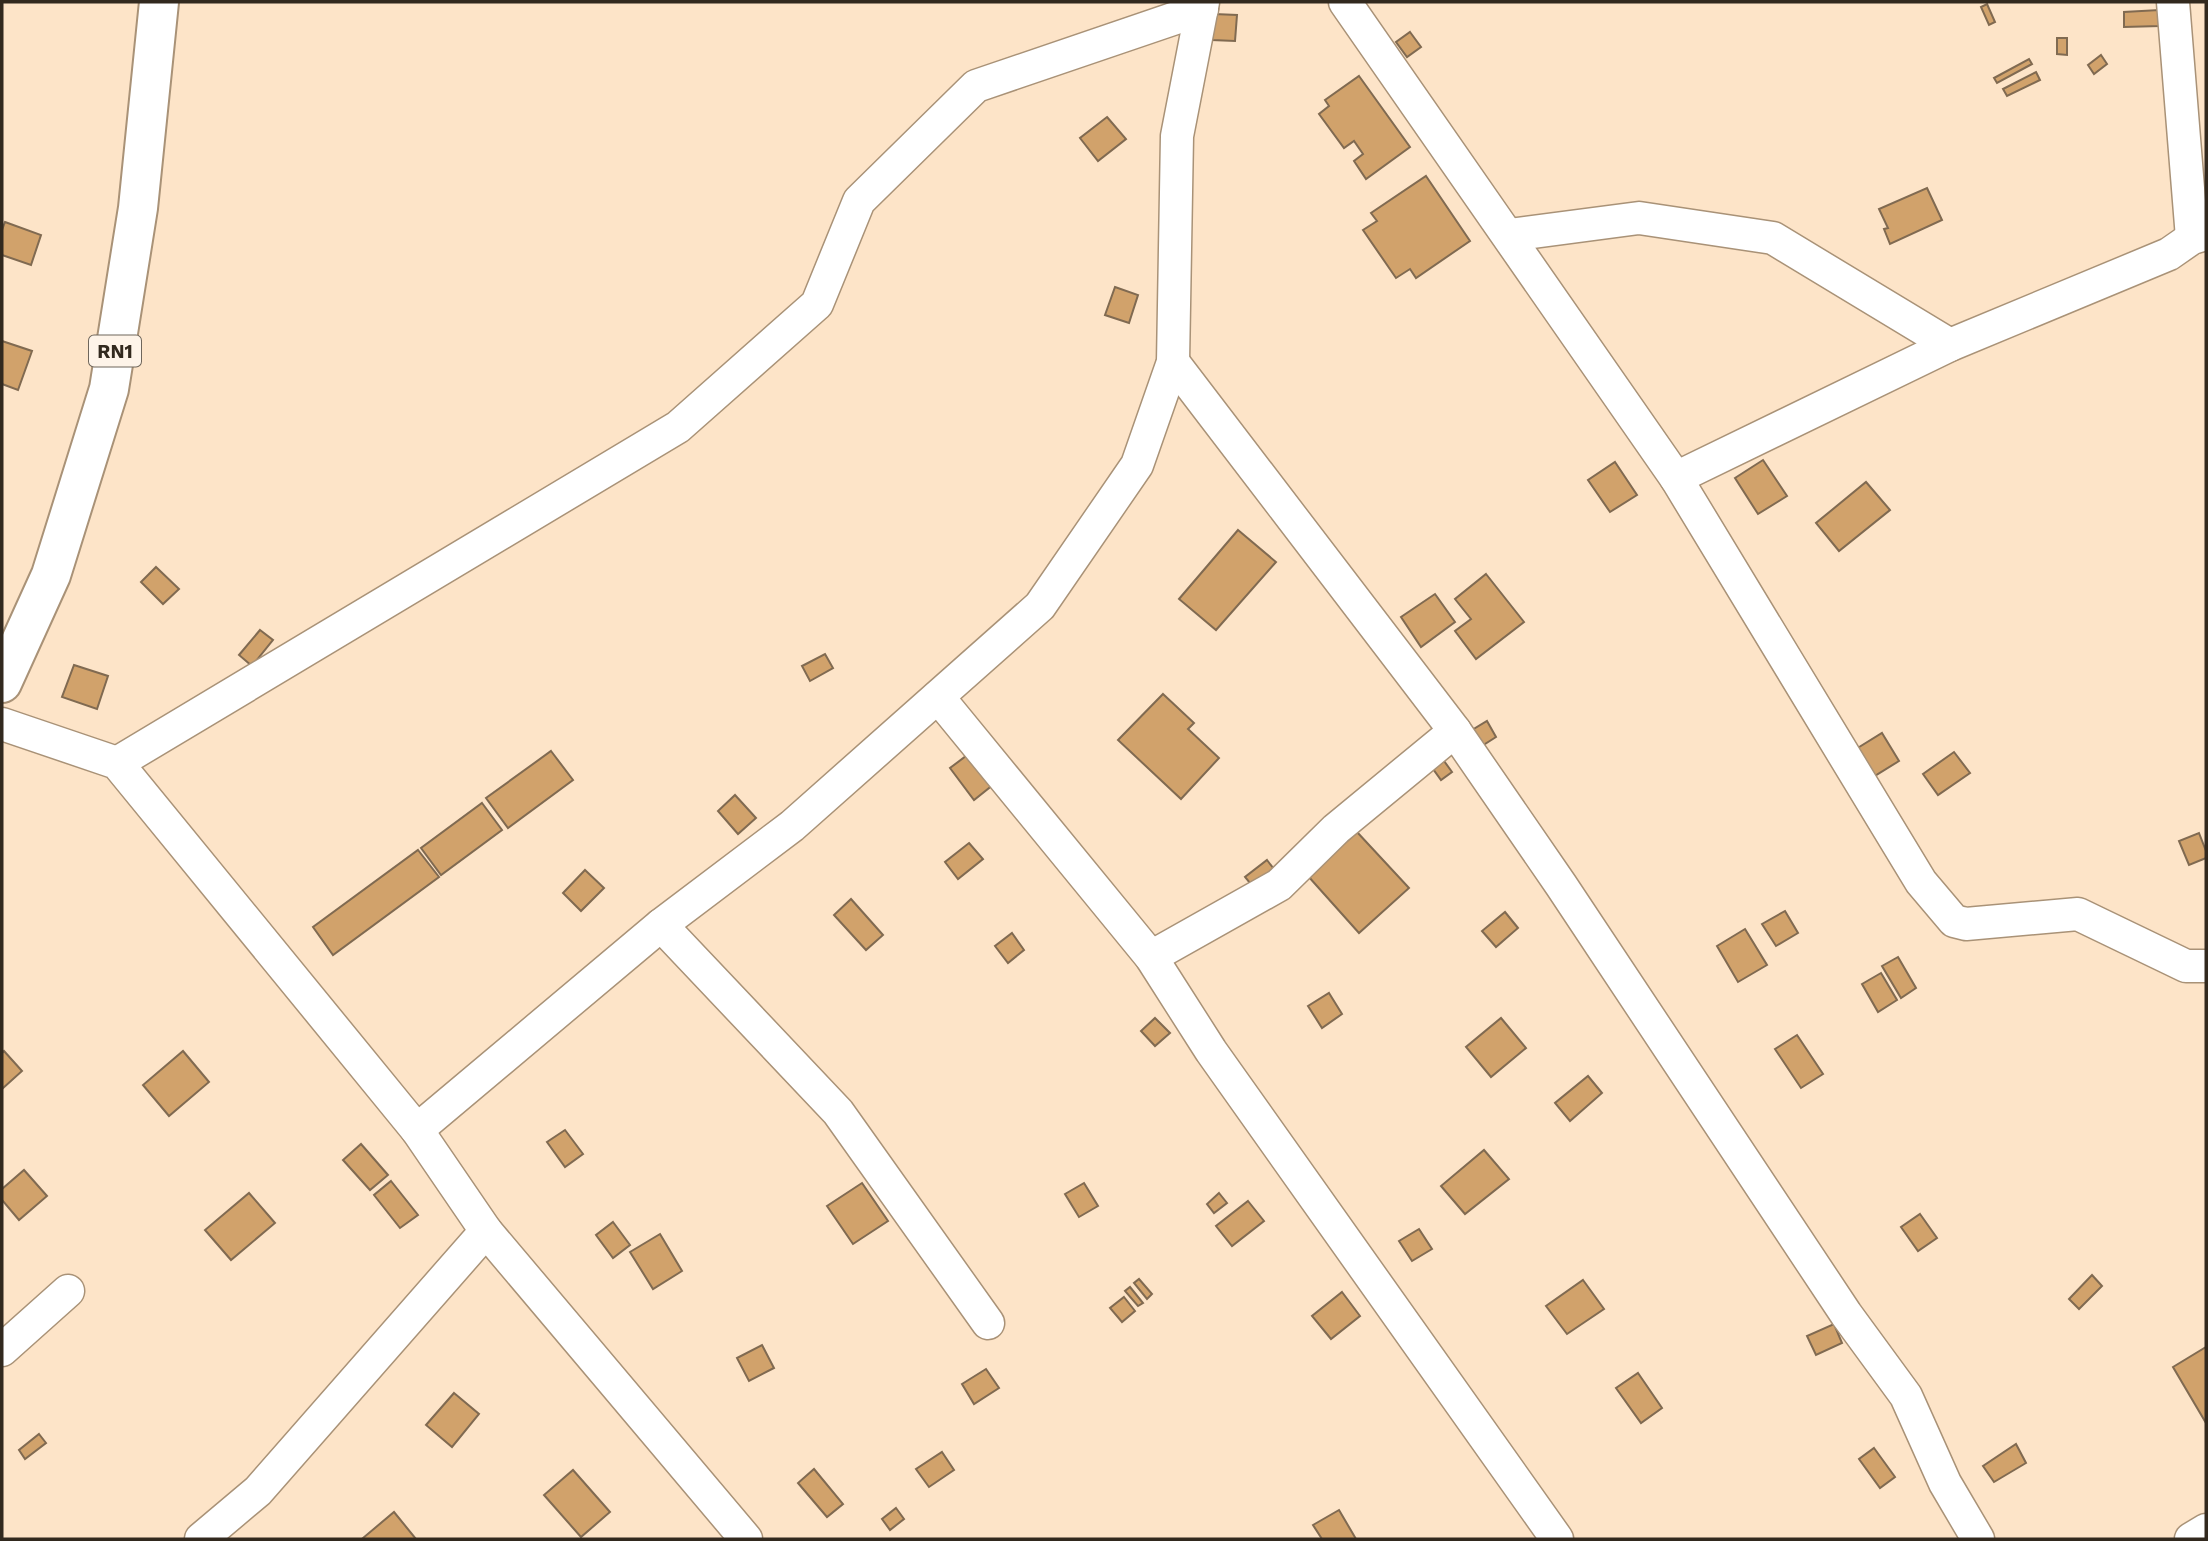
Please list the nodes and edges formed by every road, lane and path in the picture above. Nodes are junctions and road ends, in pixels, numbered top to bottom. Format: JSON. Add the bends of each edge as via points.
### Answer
{"nodes":[{"id":1,"x":159,"y":2,"type":"edge"},
{"id":2,"x":1345,"y":2,"type":"edge"},
{"id":3,"x":2173,"y":2,"type":"edge"},
{"id":4,"x":1202,"y":5,"type":"edge"},
{"id":5,"x":1508,"y":234,"type":"junction"},
{"id":6,"x":2199,"y":236,"type":"edge"},
{"id":7,"x":1950,"y":345,"type":"junction"},
{"id":8,"x":1172,"y":362,"type":"junction"},
{"id":9,"x":1676,"y":478,"type":"junction"},
{"id":10,"x":2,"y":683,"type":"edge"},
{"id":11,"x":938,"y":697,"type":"junction"},
{"id":12,"x":2,"y":724,"type":"edge"},
{"id":13,"x":1455,"y":731,"type":"junction"},
{"id":14,"x":117,"y":763,"type":"junction"},
{"id":15,"x":662,"y":925,"type":"junction"},
{"id":16,"x":1151,"y":957,"type":"junction"},
{"id":17,"x":2206,"y":966,"type":"edge"},
{"id":18,"x":417,"y":1130,"type":"junction"},
{"id":19,"x":486,"y":1231,"type":"junction"},
{"id":20,"x":68,"y":1291,"type":"dead end"},
{"id":21,"x":988,"y":1324,"type":"dead end"},
{"id":22,"x":2,"y":1350,"type":"edge"},
{"id":23,"x":2206,"y":1530,"type":"edge"},
{"id":24,"x":201,"y":1539,"type":"edge"},
{"id":25,"x":746,"y":1539,"type":"edge"},
{"id":26,"x":1557,"y":1539,"type":"edge"},
{"id":27,"x":1978,"y":1539,"type":"edge"},
{"id":28,"x":2191,"y":1539,"type":"edge"}],
"edges":[{"from":1,"to":10,"type":"highway","number":"RN1","via":[[138,208],[109,389],[51,575]]},
{"from":2,"to":5,"type":"street"},
{"from":3,"to":6,"type":"street"},
{"from":4,"to":8,"type":"street","via":[[1177,135]]},
{"from":4,"to":14,"type":"street","via":[[976,86],[859,201],[817,304],[678,427]]},
{"from":5,"to":7,"type":"street","via":[[1639,218],[1773,238]]},
{"from":5,"to":9,"type":"street"},
{"from":6,"to":7,"type":"street","via":[[2169,254]]},
{"from":7,"to":9,"type":"street"},
{"from":8,"to":11,"type":"street","via":[[1137,465],[1040,606]]},
{"from":8,"to":13,"type":"street"},
{"from":9,"to":17,"type":"street","via":[[1921,882],[1954,921],[1966,924],[2078,914],[2186,966]]},
{"from":11,"to":15,"type":"street","via":[[792,826]]},
{"from":11,"to":16,"type":"street"},
{"from":12,"to":14,"type":"street"},
{"from":13,"to":16,"type":"street","via":[[1336,830],[1279,885]]},
{"from":13,"to":27,"type":"street","via":[[1846,1314],[1906,1396],[1945,1483]]},
{"from":14,"to":18,"type":"street"},
{"from":15,"to":18,"type":"street"},
{"from":15,"to":21,"type":"street","via":[[838,1112]]},
{"from":16,"to":26,"type":"street","via":[[1211,1051]]},
{"from":18,"to":19,"type":"street"},
{"from":19,"to":24,"type":"street","via":[[258,1491]]},
{"from":19,"to":25,"type":"street"},
{"from":20,"to":22,"type":"street"},
{"from":23,"to":28,"type":"street"}]}
